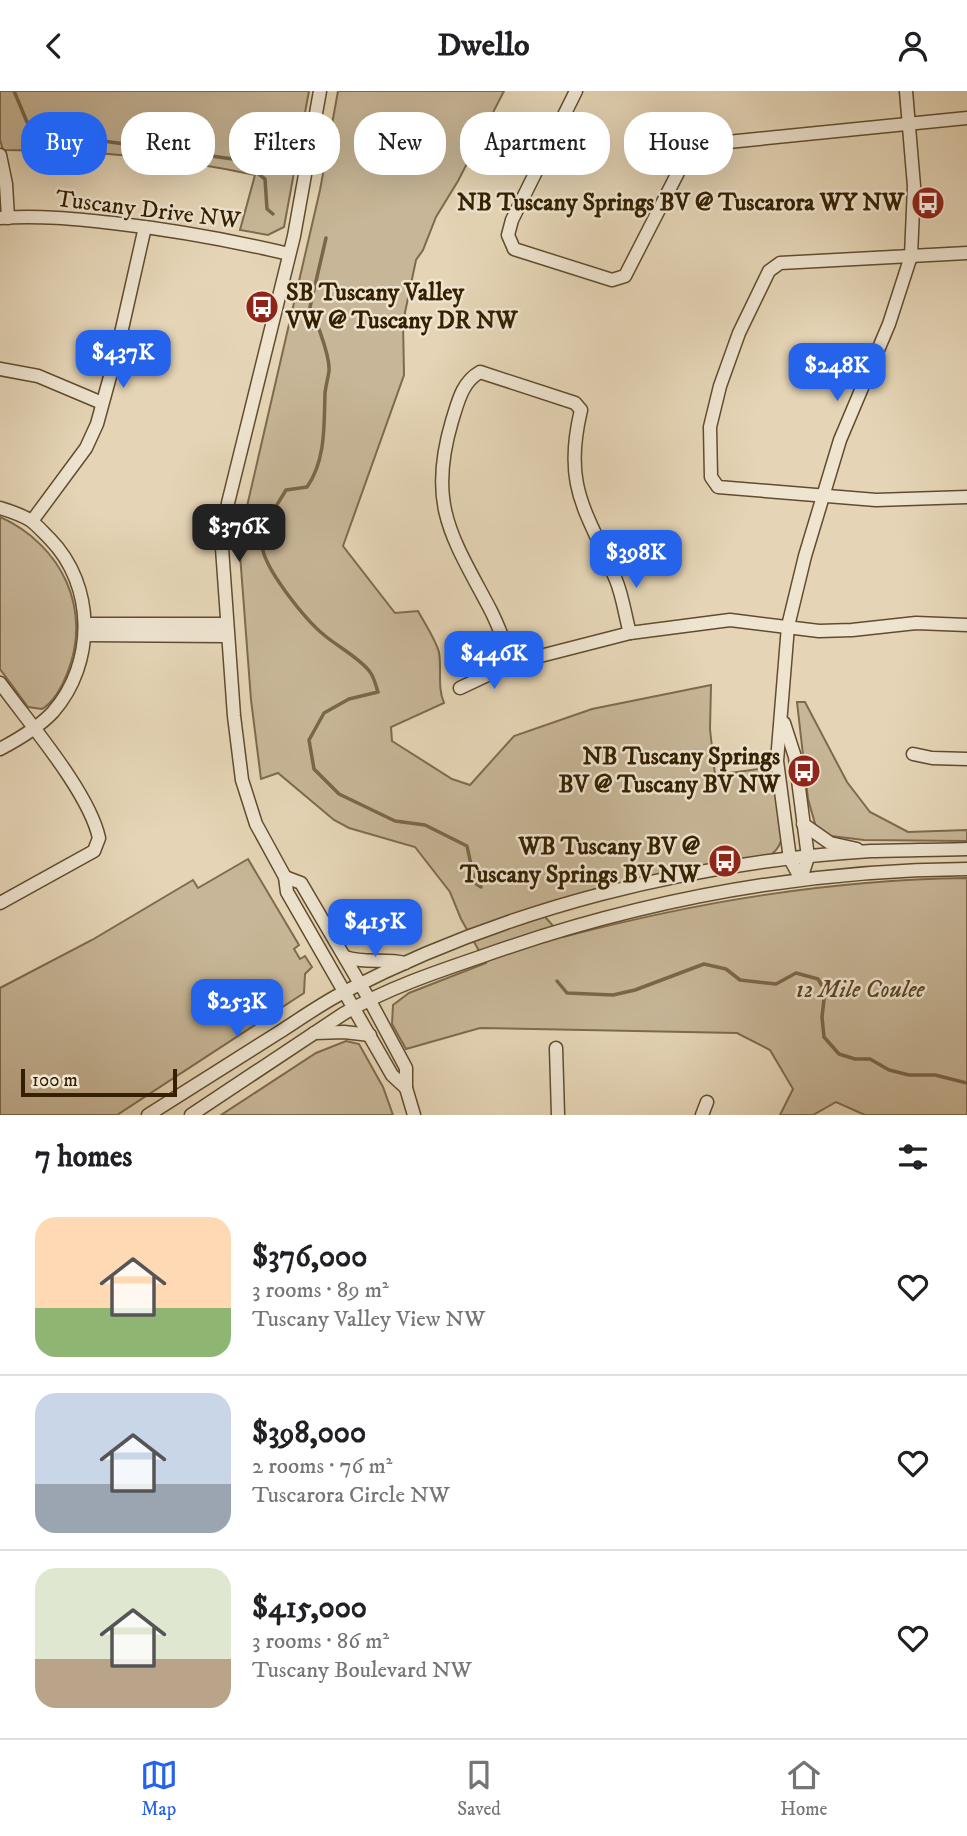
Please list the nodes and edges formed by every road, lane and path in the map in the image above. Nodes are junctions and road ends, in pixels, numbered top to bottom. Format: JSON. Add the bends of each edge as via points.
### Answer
{"nodes":[{"id":1,"x":320,"y":91,"type":"edge"},
{"id":2,"x":576,"y":91,"type":"edge"},
{"id":3,"x":906,"y":91,"type":"edge"},
{"id":4,"x":967,"y":118,"type":"edge"},
{"id":5,"x":909,"y":124,"type":"junction"},
{"id":6,"x":0,"y":155,"type":"edge"},
{"id":7,"x":4,"y":218,"type":"edge"},
{"id":8,"x":145,"y":227,"type":"junction"},
{"id":9,"x":967,"y":253,"type":"edge"},
{"id":10,"x":289,"y":254,"type":"junction"},
{"id":11,"x":911,"y":256,"type":"junction"},
{"id":12,"x":0,"y":369,"type":"edge"},
{"id":13,"x":102,"y":403,"type":"junction"},
{"id":14,"x":823,"y":497,"type":"junction"},
{"id":15,"x":967,"y":497,"type":"edge"},
{"id":16,"x":0,"y":508,"type":"edge"},
{"id":17,"x":32,"y":521,"type":"junction"},
{"id":18,"x":967,"y":625,"type":"edge"},
{"id":19,"x":788,"y":626,"type":"junction"},
{"id":20,"x":86,"y":629,"type":"junction"},
{"id":21,"x":227,"y":630,"type":"junction"},
{"id":22,"x":630,"y":633,"type":"junction"},
{"id":23,"x":513,"y":663,"type":"junction"},
{"id":24,"x":0,"y":683,"type":"edge"},
{"id":25,"x":460,"y":688,"type":"dead end"},
{"id":26,"x":781,"y":716,"type":"junction"},
{"id":27,"x":33,"y":729,"type":"junction"},
{"id":28,"x":0,"y":749,"type":"edge"},
{"id":29,"x":913,"y":754,"type":"dead end"},
{"id":30,"x":967,"y":759,"type":"edge"},
{"id":31,"x":803,"y":824,"type":"junction"},
{"id":32,"x":967,"y":849,"type":"edge"},
{"id":33,"x":871,"y":851,"type":"junction"},
{"id":34,"x":807,"y":857,"type":"junction"},
{"id":35,"x":790,"y":859,"type":"junction"},
{"id":36,"x":967,"y":869,"type":"edge"},
{"id":37,"x":285,"y":877,"type":"junction"},
{"id":38,"x":801,"y":879,"type":"junction"},
{"id":39,"x":0,"y":903,"type":"edge"},
{"id":40,"x":345,"y":957,"type":"junction"},
{"id":41,"x":405,"y":963,"type":"junction"},
{"id":42,"x":360,"y":984,"type":"junction"},
{"id":43,"x":345,"y":991,"type":"junction"},
{"id":44,"x":369,"y":999,"type":"junction"},
{"id":45,"x":354,"y":1007,"type":"junction"},
{"id":46,"x":314,"y":1033,"type":"junction"},
{"id":47,"x":370,"y":1035,"type":"junction"},
{"id":48,"x":556,"y":1048,"type":"dead end"},
{"id":49,"x":407,"y":1088,"type":"junction"},
{"id":50,"x":708,"y":1102,"type":"dead end"},
{"id":51,"x":148,"y":1115,"type":"edge"},
{"id":52,"x":191,"y":1115,"type":"edge"},
{"id":53,"x":414,"y":1115,"type":"edge"},
{"id":54,"x":558,"y":1115,"type":"edge"},
{"id":55,"x":702,"y":1115,"type":"edge"}],
"edges":[{"from":1,"to":10,"type":"street"},
{"from":2,"to":5,"type":"street","via":[[508,235],[514,249],[611,281],[625,276],[688,153],[698,145]]},
{"from":3,"to":5,"type":"street"},
{"from":4,"to":5,"type":"street"},
{"from":5,"to":11,"type":"street","via":[[914,186]]},
{"from":6,"to":7,"type":"street","via":[[6,184]]},
{"from":7,"to":8,"type":"street","name":"Tuscany Drive NW"},
{"from":8,"to":10,"type":"street","name":"Tuscany Drive NW"},
{"from":8,"to":13,"type":"street"},
{"from":9,"to":11,"type":"street"},
{"from":10,"to":21,"type":"street","via":[[223,527]]},
{"from":11,"to":14,"type":"street","via":[[889,324],[840,440]]},
{"from":11,"to":14,"type":"street","via":[[780,263],[769,271],[739,333],[710,427],[710,477],[718,487]]},
{"from":12,"to":13,"type":"street","via":[[38,376]]},
{"from":13,"to":17,"type":"street","via":[[86,448]]},
{"from":14,"to":15,"type":"street"},
{"from":14,"to":19,"type":"street"},
{"from":16,"to":17,"type":"street"},
{"from":17,"to":20,"type":"street","via":[[72,568]]},
{"from":18,"to":19,"type":"street","via":[[916,623],[834,631]]},
{"from":19,"to":22,"type":"street","via":[[722,620]]},
{"from":19,"to":26,"type":"street"},
{"from":20,"to":21,"type":"street"},
{"from":20,"to":27,"type":"street","via":[[71,685],[54,711]]},
{"from":21,"to":37,"type":"street","via":[[242,780],[256,824]]},
{"from":22,"to":23,"type":"street"},
{"from":22,"to":23,"type":"street","via":[[618,583],[578,494],[573,456],[581,410],[575,403],[480,372],[468,379],[456,407],[442,459],[442,499],[453,540]]},
{"from":23,"to":25,"type":"street"},
{"from":24,"to":27,"type":"street"},
{"from":26,"to":31,"type":"street","via":[[795,757]]},
{"from":26,"to":35,"type":"street","via":[[777,761]]},
{"from":27,"to":28,"type":"street"},
{"from":27,"to":39,"type":"street","via":[[92,815],[99,843],[94,851]]},
{"from":29,"to":30,"type":"street"},
{"from":31,"to":33,"type":"street","via":[[830,843]]},
{"from":31,"to":34,"type":"street"},
{"from":32,"to":33,"type":"street"},
{"from":33,"to":34,"type":"street"},
{"from":34,"to":35,"type":"street"},
{"from":34,"to":38,"type":"street"},
{"from":35,"to":38,"type":"street"},
{"from":35,"to":41,"type":"street","via":[[593,897]]},
{"from":36,"to":38,"type":"street"},
{"from":37,"to":40,"type":"street","via":[[301,883]]},
{"from":37,"to":43,"type":"street","via":[[287,892]]},
{"from":38,"to":44,"type":"street","via":[[656,904],[522,942]]},
{"from":40,"to":41,"type":"street"},
{"from":40,"to":42,"type":"street"},
{"from":41,"to":42,"type":"street"},
{"from":42,"to":43,"type":"street"},
{"from":42,"to":44,"type":"street"},
{"from":43,"to":45,"type":"street"},
{"from":43,"to":51,"type":"street"},
{"from":44,"to":45,"type":"street"},
{"from":44,"to":49,"type":"street","via":[[405,1068]]},
{"from":45,"to":46,"type":"street"},
{"from":45,"to":47,"type":"street"},
{"from":46,"to":47,"type":"street"},
{"from":46,"to":52,"type":"street"},
{"from":47,"to":49,"type":"street","via":[[392,1075]]},
{"from":48,"to":54,"type":"street"},
{"from":49,"to":53,"type":"street"},
{"from":50,"to":55,"type":"street"}]}
